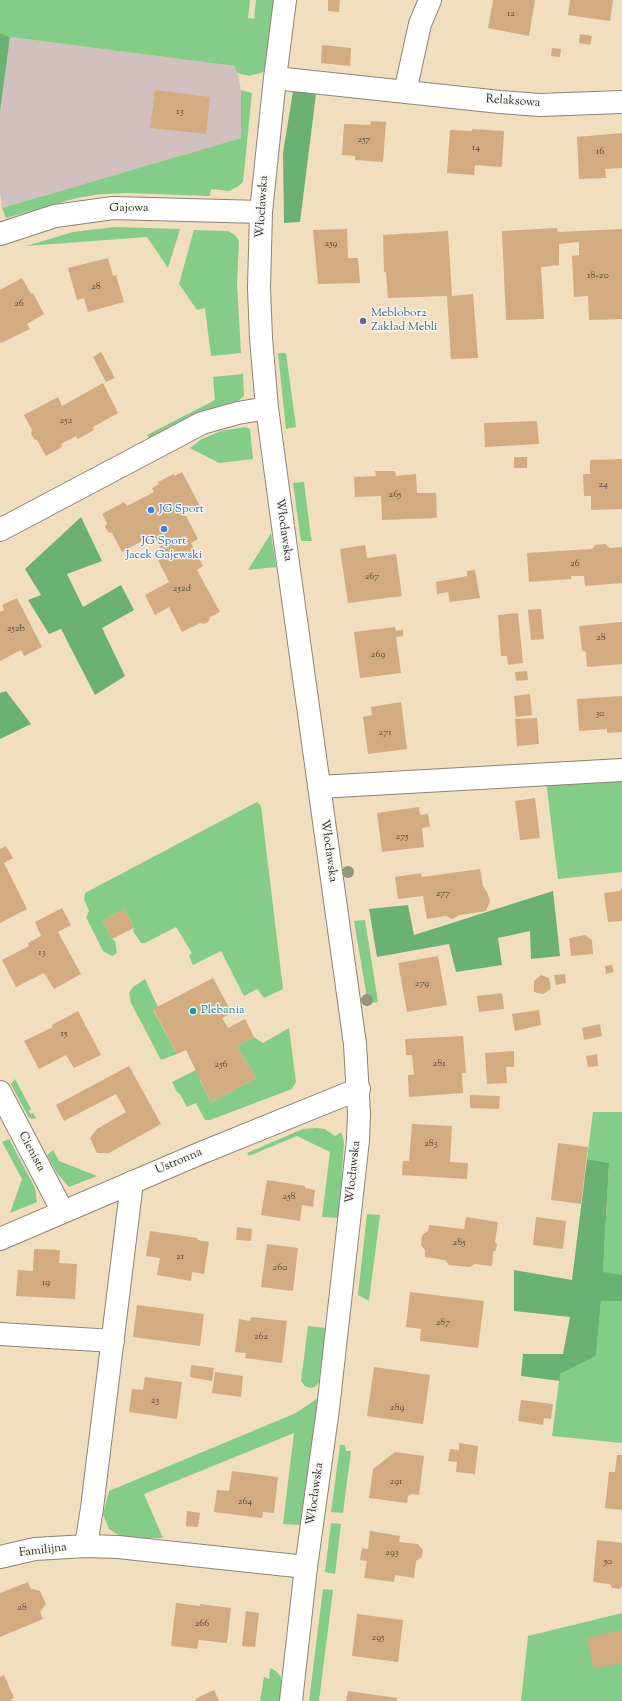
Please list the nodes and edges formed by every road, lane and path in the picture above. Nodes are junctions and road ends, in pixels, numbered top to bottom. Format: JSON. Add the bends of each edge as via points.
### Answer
{"nodes":[{"id":1,"x":285,"y":0,"type":"edge"},
{"id":2,"x":430,"y":0,"type":"edge"},
{"id":3,"x":275,"y":78,"type":"junction"},
{"id":4,"x":405,"y":92,"type":"junction"},
{"id":5,"x":622,"y":102,"type":"edge"},
{"id":6,"x":261,"y":212,"type":"junction"},
{"id":7,"x":0,"y":234,"type":"edge"},
{"id":8,"x":267,"y":408,"type":"junction"},
{"id":9,"x":0,"y":530,"type":"edge"},
{"id":10,"x":622,"y":770,"type":"edge"},
{"id":11,"x":319,"y":787,"type":"junction"},
{"id":12,"x":359,"y":1088,"type":"junction"},
{"id":13,"x":0,"y":1092,"type":"edge"},
{"id":14,"x":132,"y":1182,"type":"junction"},
{"id":15,"x":63,"y":1212,"type":"junction"},
{"id":16,"x":0,"y":1239,"type":"edge"},
{"id":17,"x":0,"y":1334,"type":"edge"},
{"id":18,"x":112,"y":1341,"type":"junction"},
{"id":19,"x":86,"y":1546,"type":"junction"},
{"id":20,"x":0,"y":1557,"type":"edge"},
{"id":21,"x":306,"y":1567,"type":"junction"},
{"id":22,"x":291,"y":1701,"type":"edge"}],
"edges":[{"from":1,"to":3,"type":"street","name":"Włocławska"},
{"from":2,"to":4,"type":"street","via":[[420,24]]},
{"from":3,"to":4,"type":"street","name":"Relaksowa"},
{"from":3,"to":6,"type":"street","name":"Włocławska"},
{"from":4,"to":5,"type":"street","name":"Relaksowa","via":[[540,105]]},
{"from":6,"to":7,"type":"street","name":"Gajowa","via":[[112,208],[54,216]]},
{"from":6,"to":8,"type":"street","name":"Włocławska","via":[[259,312]]},
{"from":8,"to":9,"type":"street","via":[[202,423]]},
{"from":8,"to":11,"type":"street","name":"Włocławska"},
{"from":10,"to":11,"type":"street"},
{"from":11,"to":12,"type":"street","name":"Włocławska"},
{"from":12,"to":14,"type":"street","name":"Ustronna"},
{"from":12,"to":21,"type":"street","name":"Włocławska","via":[[358,1140],[328,1409]]},
{"from":13,"to":15,"type":"street","name":"Cienista"},
{"from":14,"to":15,"type":"street","name":"Ustronna"},
{"from":14,"to":18,"type":"street"},
{"from":15,"to":16,"type":"street","name":"Ustronna"},
{"from":17,"to":18,"type":"street"},
{"from":18,"to":19,"type":"street"},
{"from":19,"to":20,"type":"street","name":"Familijna","via":[[35,1549]]},
{"from":19,"to":21,"type":"street","name":"Familijna","via":[[118,1547]]},
{"from":21,"to":22,"type":"street","name":"Włocławska"}]}
